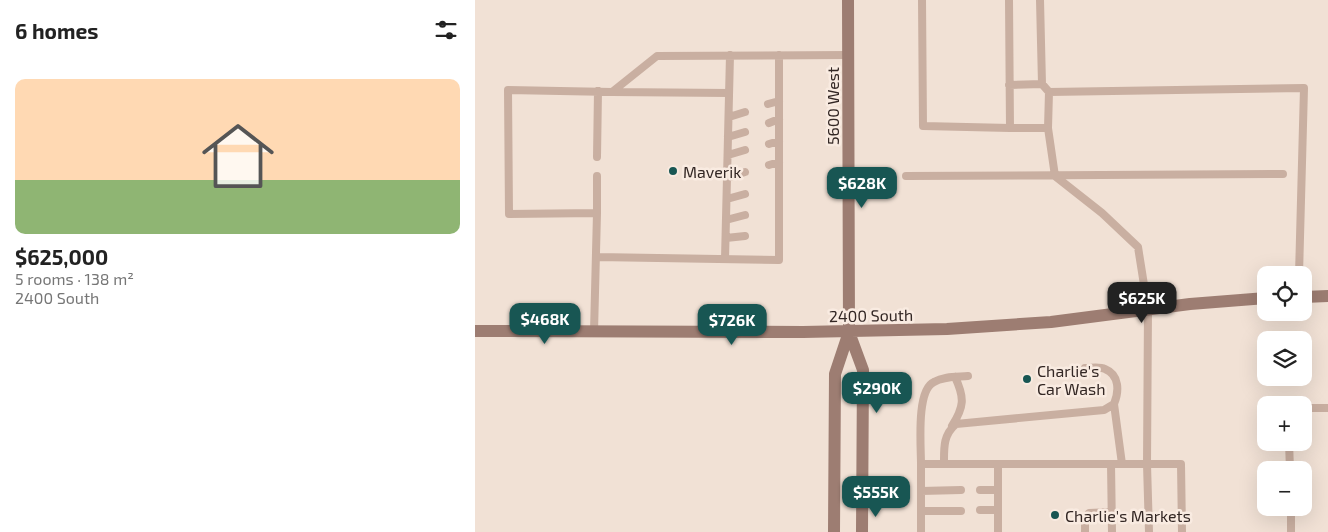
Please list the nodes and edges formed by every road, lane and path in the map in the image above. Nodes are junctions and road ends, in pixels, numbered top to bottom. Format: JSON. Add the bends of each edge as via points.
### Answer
{"nodes":[{"id":1,"x":848,"y":0,"type":"edge"},
{"id":2,"x":922,"y":0,"type":"edge"},
{"id":3,"x":1009,"y":0,"type":"edge"},
{"id":4,"x":1041,"y":0,"type":"edge"},
{"id":5,"x":730,"y":55,"type":"junction"},
{"id":6,"x":779,"y":55,"type":"junction"},
{"id":7,"x":848,"y":55,"type":"junction"},
{"id":8,"x":1041,"y":84,"type":"junction"},
{"id":9,"x":1009,"y":85,"type":"junction"},
{"id":10,"x":598,"y":91,"type":"junction"},
{"id":11,"x":612,"y":92,"type":"junction"},
{"id":12,"x":1049,"y":92,"type":"junction"},
{"id":13,"x":729,"y":93,"type":"junction"},
{"id":14,"x":779,"y":101,"type":"junction"},
{"id":15,"x":768,"y":104,"type":"dead end"},
{"id":16,"x":745,"y":112,"type":"dead end"},
{"id":17,"x":729,"y":117,"type":"junction"},
{"id":18,"x":779,"y":119,"type":"junction"},
{"id":19,"x":769,"y":123,"type":"dead end"},
{"id":20,"x":1010,"y":128,"type":"junction"},
{"id":21,"x":1048,"y":128,"type":"junction"},
{"id":22,"x":745,"y":132,"type":"dead end"},
{"id":23,"x":728,"y":137,"type":"junction"},
{"id":24,"x":779,"y":141,"type":"junction"},
{"id":25,"x":769,"y":144,"type":"dead end"},
{"id":26,"x":745,"y":150,"type":"dead end"},
{"id":27,"x":728,"y":155,"type":"junction"},
{"id":28,"x":597,"y":157,"type":"dead end"},
{"id":29,"x":779,"y":162,"type":"junction"},
{"id":30,"x":769,"y":165,"type":"dead end"},
{"id":31,"x":745,"y":172,"type":"dead end"},
{"id":32,"x":1283,"y":174,"type":"dead end"},
{"id":33,"x":597,"y":176,"type":"dead end"},
{"id":34,"x":906,"y":176,"type":"dead end"},
{"id":35,"x":1055,"y":176,"type":"junction"},
{"id":36,"x":727,"y":178,"type":"junction"},
{"id":37,"x":779,"y":184,"type":"junction"},
{"id":38,"x":769,"y":187,"type":"dead end"},
{"id":39,"x":745,"y":194,"type":"dead end"},
{"id":40,"x":727,"y":200,"type":"junction"},
{"id":41,"x":779,"y":207,"type":"junction"},
{"id":42,"x":769,"y":210,"type":"dead end"},
{"id":43,"x":597,"y":213,"type":"junction"},
{"id":44,"x":745,"y":216,"type":"dead end"},
{"id":45,"x":726,"y":220,"type":"junction"},
{"id":46,"x":779,"y":234,"type":"junction"},
{"id":47,"x":769,"y":235,"type":"dead end"},
{"id":48,"x":745,"y":236,"type":"dead end"},
{"id":49,"x":726,"y":238,"type":"junction"},
{"id":50,"x":597,"y":257,"type":"junction"},
{"id":51,"x":725,"y":259,"type":"junction"},
{"id":52,"x":1299,"y":266,"type":"edge"},
{"id":53,"x":1328,"y":296,"type":"edge"},
{"id":54,"x":1312,"y":297,"type":"edge"},
{"id":55,"x":1257,"y":299,"type":"edge"},
{"id":56,"x":1148,"y":310,"type":"junction"},
{"id":57,"x":475,"y":332,"type":"edge"},
{"id":58,"x":594,"y":332,"type":"junction"},
{"id":59,"x":849,"y":332,"type":"junction"},
{"id":60,"x":1085,"y":368,"type":"dead end"},
{"id":61,"x":968,"y":376,"type":"dead end"},
{"id":62,"x":955,"y":377,"type":"junction"},
{"id":63,"x":1114,"y":404,"type":"junction"},
{"id":64,"x":1312,"y":408,"type":"edge"},
{"id":65,"x":1328,"y":408,"type":"edge"},
{"id":66,"x":949,"y":429,"type":"junction"},
{"id":67,"x":921,"y":464,"type":"junction"},
{"id":68,"x":944,"y":464,"type":"junction"},
{"id":69,"x":998,"y":464,"type":"junction"},
{"id":70,"x":1111,"y":464,"type":"junction"},
{"id":71,"x":1122,"y":464,"type":"junction"},
{"id":72,"x":1147,"y":464,"type":"junction"},
{"id":73,"x":961,"y":490,"type":"dead end"},
{"id":74,"x":980,"y":490,"type":"dead end"},
{"id":75,"x":998,"y":490,"type":"junction"},
{"id":76,"x":921,"y":491,"type":"junction"},
{"id":77,"x":980,"y":510,"type":"dead end"},
{"id":78,"x":998,"y":510,"type":"junction"},
{"id":79,"x":921,"y":511,"type":"junction"},
{"id":80,"x":961,"y":511,"type":"dead end"},
{"id":81,"x":1112,"y":512,"type":"junction"},
{"id":82,"x":1291,"y":516,"type":"edge"},
{"id":83,"x":834,"y":532,"type":"edge"},
{"id":84,"x":862,"y":532,"type":"edge"},
{"id":85,"x":921,"y":532,"type":"edge"},
{"id":86,"x":998,"y":532,"type":"edge"},
{"id":87,"x":1085,"y":532,"type":"edge"},
{"id":88,"x":1112,"y":532,"type":"edge"},
{"id":89,"x":1149,"y":532,"type":"edge"},
{"id":90,"x":1182,"y":532,"type":"edge"},
{"id":91,"x":1291,"y":532,"type":"edge"}],
"edges":[{"from":1,"to":7,"type":"street","name":"5600 West"},
{"from":2,"to":20,"type":"lane","via":[[923,126]]},
{"from":3,"to":9,"type":"lane"},
{"from":4,"to":8,"type":"lane"},
{"from":5,"to":6,"type":"lane"},
{"from":5,"to":11,"type":"lane","via":[[657,56]]},
{"from":5,"to":13,"type":"lane"},
{"from":6,"to":7,"type":"lane"},
{"from":6,"to":14,"type":"lane"},
{"from":7,"to":59,"type":"street","name":"5600 West"},
{"from":8,"to":9,"type":"lane"},
{"from":8,"to":12,"type":"lane"},
{"from":9,"to":20,"type":"lane"},
{"from":10,"to":11,"type":"lane"},
{"from":10,"to":28,"type":"lane"},
{"from":10,"to":43,"type":"lane","via":[[508,90],[509,214]]},
{"from":11,"to":13,"type":"lane"},
{"from":12,"to":21,"type":"lane"},
{"from":12,"to":52,"type":"lane","via":[[1304,88]]},
{"from":13,"to":17,"type":"lane"},
{"from":14,"to":15,"type":"lane"},
{"from":14,"to":18,"type":"lane"},
{"from":16,"to":17,"type":"lane"},
{"from":17,"to":23,"type":"lane"},
{"from":18,"to":19,"type":"lane"},
{"from":18,"to":24,"type":"lane"},
{"from":20,"to":21,"type":"lane"},
{"from":21,"to":35,"type":"lane"},
{"from":22,"to":23,"type":"lane"},
{"from":23,"to":27,"type":"lane"},
{"from":24,"to":25,"type":"lane"},
{"from":24,"to":29,"type":"lane"},
{"from":26,"to":27,"type":"lane"},
{"from":27,"to":36,"type":"lane"},
{"from":29,"to":30,"type":"lane"},
{"from":29,"to":37,"type":"lane"},
{"from":31,"to":36,"type":"lane"},
{"from":32,"to":35,"type":"lane"},
{"from":33,"to":43,"type":"lane"},
{"from":34,"to":35,"type":"lane"},
{"from":35,"to":56,"type":"lane","via":[[1139,246]]},
{"from":36,"to":40,"type":"lane"},
{"from":37,"to":38,"type":"lane"},
{"from":37,"to":41,"type":"lane"},
{"from":39,"to":40,"type":"lane"},
{"from":40,"to":45,"type":"lane"},
{"from":41,"to":42,"type":"lane"},
{"from":41,"to":46,"type":"lane"},
{"from":43,"to":50,"type":"lane"},
{"from":44,"to":45,"type":"lane"},
{"from":45,"to":49,"type":"lane"},
{"from":46,"to":47,"type":"lane"},
{"from":46,"to":51,"type":"lane","via":[[779,260]]},
{"from":48,"to":49,"type":"lane"},
{"from":49,"to":51,"type":"lane"},
{"from":50,"to":51,"type":"lane"},
{"from":50,"to":58,"type":"lane"},
{"from":53,"to":54,"type":"street"},
{"from":55,"to":56,"type":"street","name":"2400 South"},
{"from":56,"to":59,"type":"street","name":"2400 South","via":[[981,328]]},
{"from":56,"to":72,"type":"lane"},
{"from":57,"to":58,"type":"street","name":"2400 South"},
{"from":58,"to":59,"type":"street","name":"2400 South"},
{"from":59,"to":83,"type":"street","name":"5600 West","via":[[835,374]]},
{"from":59,"to":84,"type":"street","name":"5600 West","via":[[863,370]]},
{"from":60,"to":63,"type":"lane","via":[[1105,368],[1112,373],[1118,389]]},
{"from":61,"to":62,"type":"lane"},
{"from":62,"to":66,"type":"lane","via":[[962,390],[962,404]]},
{"from":62,"to":67,"type":"lane","via":[[931,382],[926,390],[922,401]]},
{"from":63,"to":66,"type":"lane","via":[[1104,410],[965,422]]},
{"from":63,"to":71,"type":"lane"},
{"from":64,"to":65,"type":"lane"},
{"from":66,"to":68,"type":"lane"},
{"from":67,"to":68,"type":"lane"},
{"from":67,"to":76,"type":"lane"},
{"from":68,"to":69,"type":"lane"},
{"from":69,"to":70,"type":"lane"},
{"from":69,"to":75,"type":"lane"},
{"from":70,"to":71,"type":"lane"},
{"from":70,"to":81,"type":"lane"},
{"from":71,"to":72,"type":"lane"},
{"from":72,"to":89,"type":"lane"},
{"from":72,"to":90,"type":"lane","via":[[1181,464]]},
{"from":73,"to":76,"type":"lane"},
{"from":74,"to":75,"type":"lane"},
{"from":75,"to":78,"type":"lane"},
{"from":76,"to":79,"type":"lane"},
{"from":77,"to":78,"type":"lane"},
{"from":78,"to":86,"type":"lane"},
{"from":79,"to":80,"type":"lane"},
{"from":79,"to":85,"type":"lane"},
{"from":81,"to":87,"type":"lane","via":[[1089,513],[1085,518]]},
{"from":81,"to":88,"type":"lane"},
{"from":82,"to":91,"type":"lane"}]}
